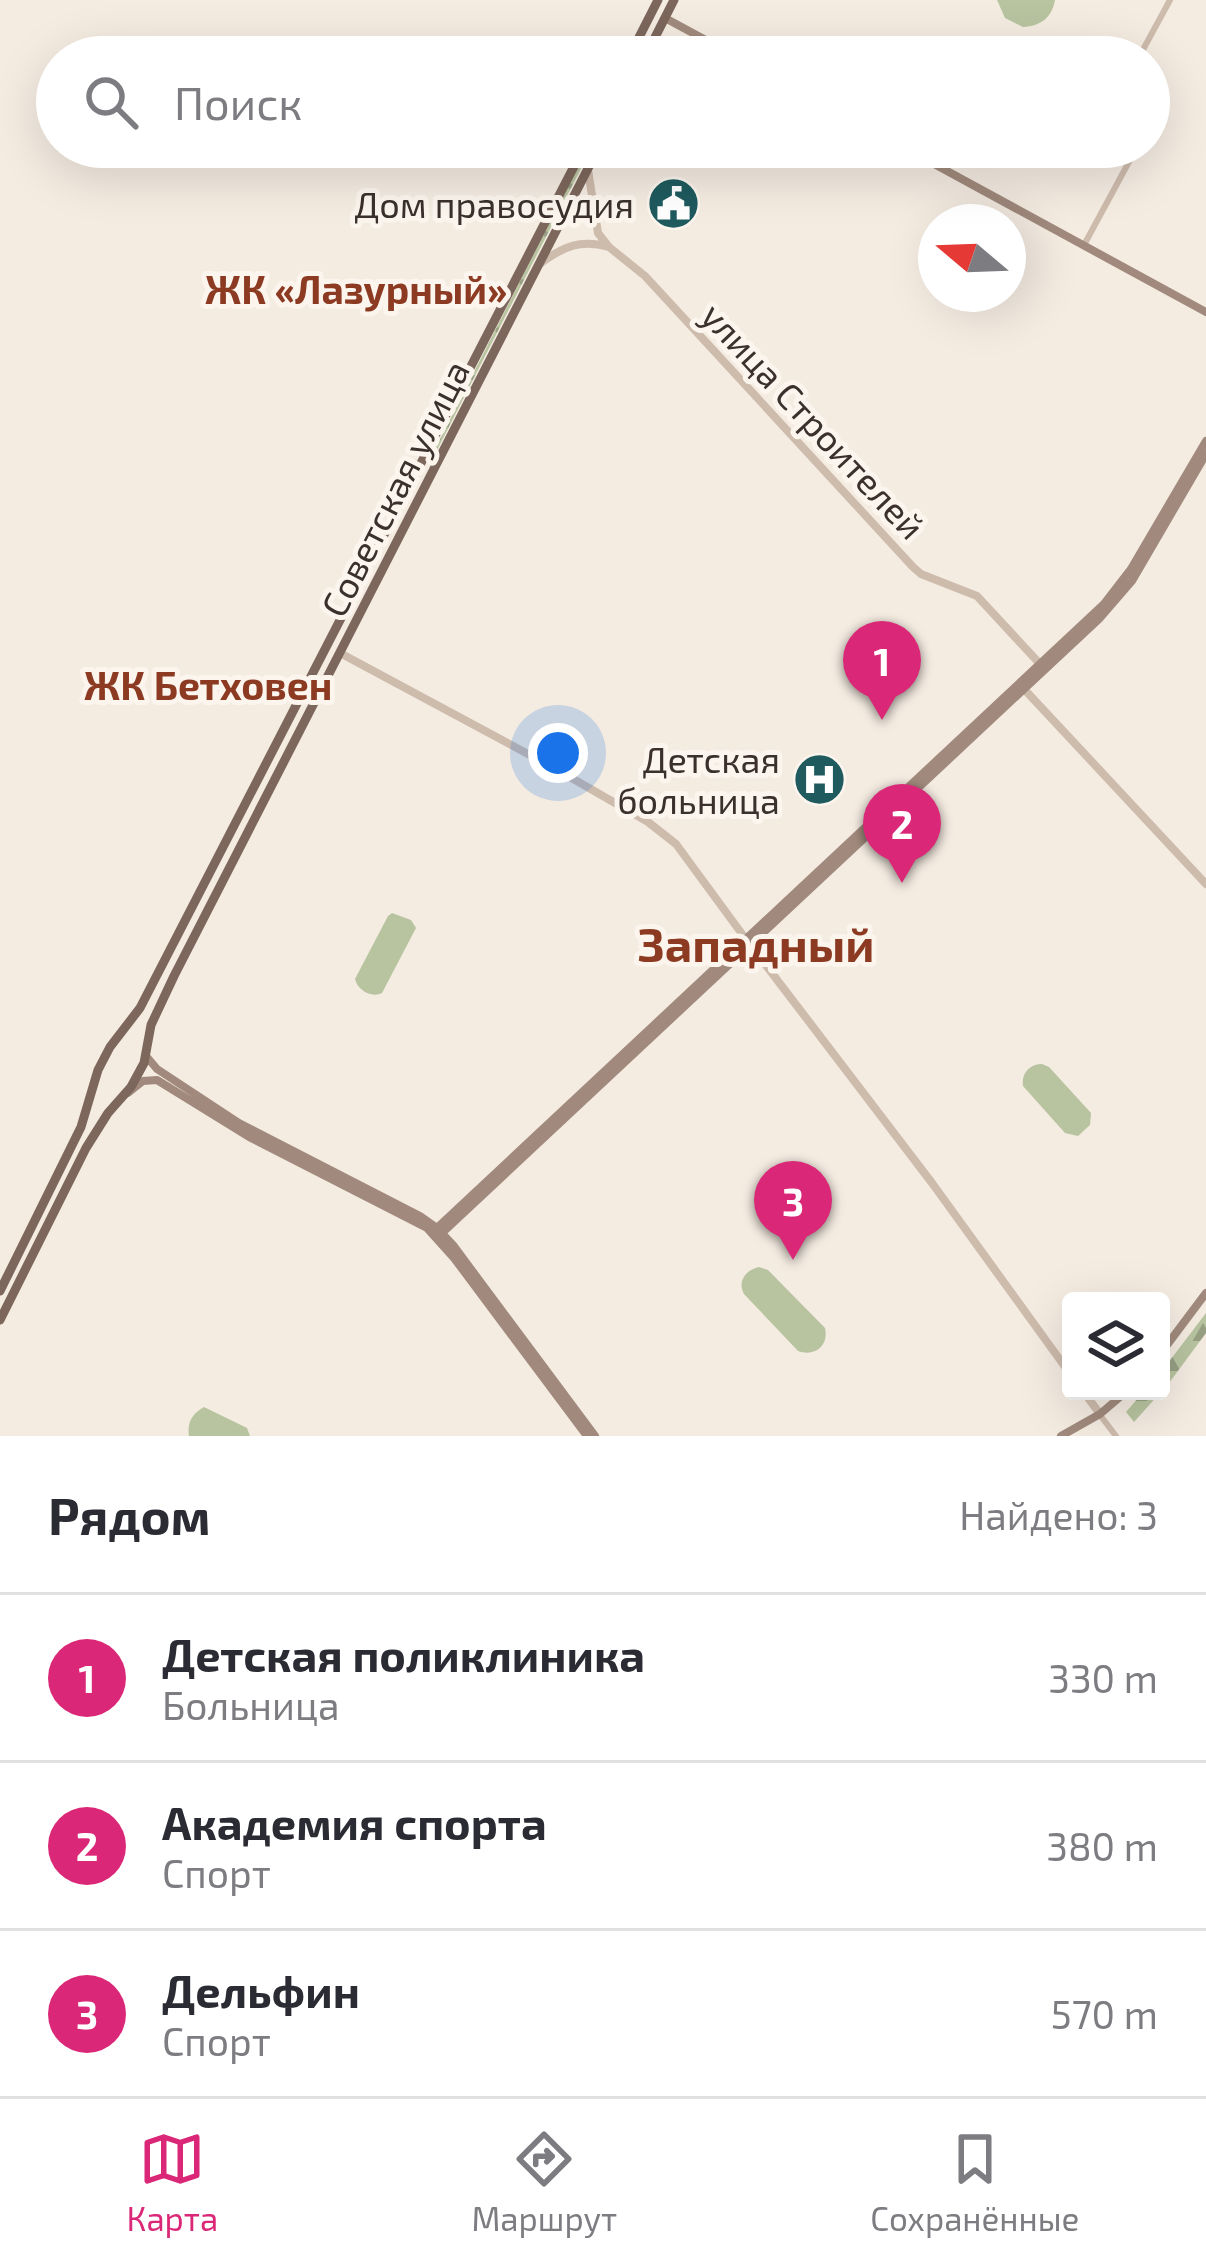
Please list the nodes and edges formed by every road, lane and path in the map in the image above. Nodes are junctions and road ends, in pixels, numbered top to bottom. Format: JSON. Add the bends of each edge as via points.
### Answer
{"nodes":[{"id":1,"x":674,"y":0,"type":"edge"},
{"id":2,"x":1169,"y":0,"type":"edge"},
{"id":3,"x":656,"y":5,"type":"edge"},
{"id":4,"x":665,"y":18,"type":"junction"},
{"id":5,"x":640,"y":36,"type":"edge"},
{"id":6,"x":656,"y":36,"type":"edge"},
{"id":7,"x":698,"y":36,"type":"edge"},
{"id":8,"x":1150,"y":36,"type":"edge"},
{"id":9,"x":573,"y":168,"type":"edge"},
{"id":10,"x":941,"y":168,"type":"edge"},
{"id":11,"x":1126,"y":168,"type":"edge"},
{"id":12,"x":588,"y":170,"type":"joint"},
{"id":13,"x":1084,"y":245,"type":"junction"},
{"id":14,"x":609,"y":247,"type":"junction"},
{"id":15,"x":539,"y":264,"type":"junction"},
{"id":16,"x":1206,"y":312,"type":"edge"},
{"id":17,"x":1206,"y":441,"type":"edge"},
{"id":18,"x":428,"y":454,"type":"junction"},
{"id":19,"x":1206,"y":454,"type":"edge"},
{"id":20,"x":439,"y":460,"type":"junction"},
{"id":21,"x":1185,"y":484,"type":"junction"},
{"id":22,"x":328,"y":646,"type":"junction"},
{"id":23,"x":340,"y":653,"type":"junction"},
{"id":24,"x":1042,"y":667,"type":"junction"},
{"id":25,"x":1021,"y":686,"type":"junction"},
{"id":26,"x":236,"y":824,"type":"junction"},
{"id":27,"x":249,"y":831,"type":"junction"},
{"id":28,"x":1206,"y":884,"type":"edge"},
{"id":29,"x":747,"y":940,"type":"junction"},
{"id":30,"x":131,"y":1036,"type":"junction"},
{"id":31,"x":146,"y":1052,"type":"junction"},
{"id":32,"x":94,"y":1087,"type":"junction"},
{"id":33,"x":123,"y":1098,"type":"junction"},
{"id":34,"x":300,"y":1159,"type":"junction"},
{"id":35,"x":438,"y":1232,"type":"junction"},
{"id":36,"x":0,"y":1291,"type":"edge"},
{"id":37,"x":1206,"y":1293,"type":"edge"},
{"id":38,"x":0,"y":1320,"type":"edge"},
{"id":39,"x":1170,"y":1341,"type":"edge"},
{"id":40,"x":1062,"y":1363,"type":"edge"},
{"id":41,"x":1090,"y":1400,"type":"edge"},
{"id":42,"x":1116,"y":1400,"type":"edge"},
{"id":43,"x":1100,"y":1414,"type":"junction"},
{"id":44,"x":591,"y":1436,"type":"edge"},
{"id":45,"x":1061,"y":1436,"type":"edge"},
{"id":46,"x":1116,"y":1436,"type":"edge"}],
"edges":[{"from":1,"to":4,"type":"main road"},
{"from":2,"to":8,"type":"street"},
{"from":3,"to":4,"type":"main road"},
{"from":3,"to":5,"type":"main road"},
{"from":4,"to":6,"type":"main road"},
{"from":4,"to":7,"type":"main road"},
{"from":9,"to":18,"type":"main road","name":"Советская улица"},
{"from":10,"to":13,"type":"main road"},
{"from":11,"to":13,"type":"street"},
{"from":12,"to":14,"type":"street","via":[[595,226]]},
{"from":12,"to":15,"type":"main road","name":"Советская улица"},
{"from":13,"to":16,"type":"main road"},
{"from":14,"to":15,"type":"street","via":[[571,244]]},
{"from":14,"to":24,"type":"street","name":"улица Строителей","via":[[645,276],[913,567],[977,596]]},
{"from":15,"to":20,"type":"main road","name":"Советская улица"},
{"from":17,"to":21,"type":"main road"},
{"from":18,"to":20,"type":"main road"},
{"from":18,"to":22,"type":"main road","name":"Советская улица"},
{"from":19,"to":21,"type":"main road"},
{"from":20,"to":23,"type":"main road","name":"Советская улица"},
{"from":21,"to":24,"type":"main road","via":[[1112,596]]},
{"from":22,"to":23,"type":"main road"},
{"from":22,"to":26,"type":"main road","name":"Советская улица"},
{"from":23,"to":27,"type":"main road","name":"Советская улица"},
{"from":23,"to":29,"type":"street","via":[[648,822],[676,844]]},
{"from":24,"to":25,"type":"main road"},
{"from":25,"to":28,"type":"street"},
{"from":25,"to":29,"type":"main road"},
{"from":26,"to":27,"type":"main road"},
{"from":26,"to":30,"type":"main road","name":"Советская улица"},
{"from":27,"to":31,"type":"main road","name":"Советская улица","via":[[154,1016]]},
{"from":29,"to":35,"type":"main road"},
{"from":29,"to":40,"type":"street"},
{"from":30,"to":31,"type":"main road"},
{"from":30,"to":32,"type":"main road","name":"Советская улица","via":[[110,1047]]},
{"from":31,"to":33,"type":"main road","name":"Советская улица"},
{"from":31,"to":34,"type":"main road","via":[[157,1069]]},
{"from":32,"to":33,"type":"main road","via":[[104,1098]]},
{"from":32,"to":36,"type":"main road"},
{"from":33,"to":34,"type":"main road","via":[[157,1080]]},
{"from":33,"to":38,"type":"main road","via":[[86,1148]]},
{"from":34,"to":35,"type":"main road"},
{"from":35,"to":44,"type":"main road"},
{"from":37,"to":39,"type":"main road"},
{"from":41,"to":43,"type":"street"},
{"from":42,"to":43,"type":"main road"},
{"from":43,"to":45,"type":"main road"},
{"from":43,"to":46,"type":"street"}]}
